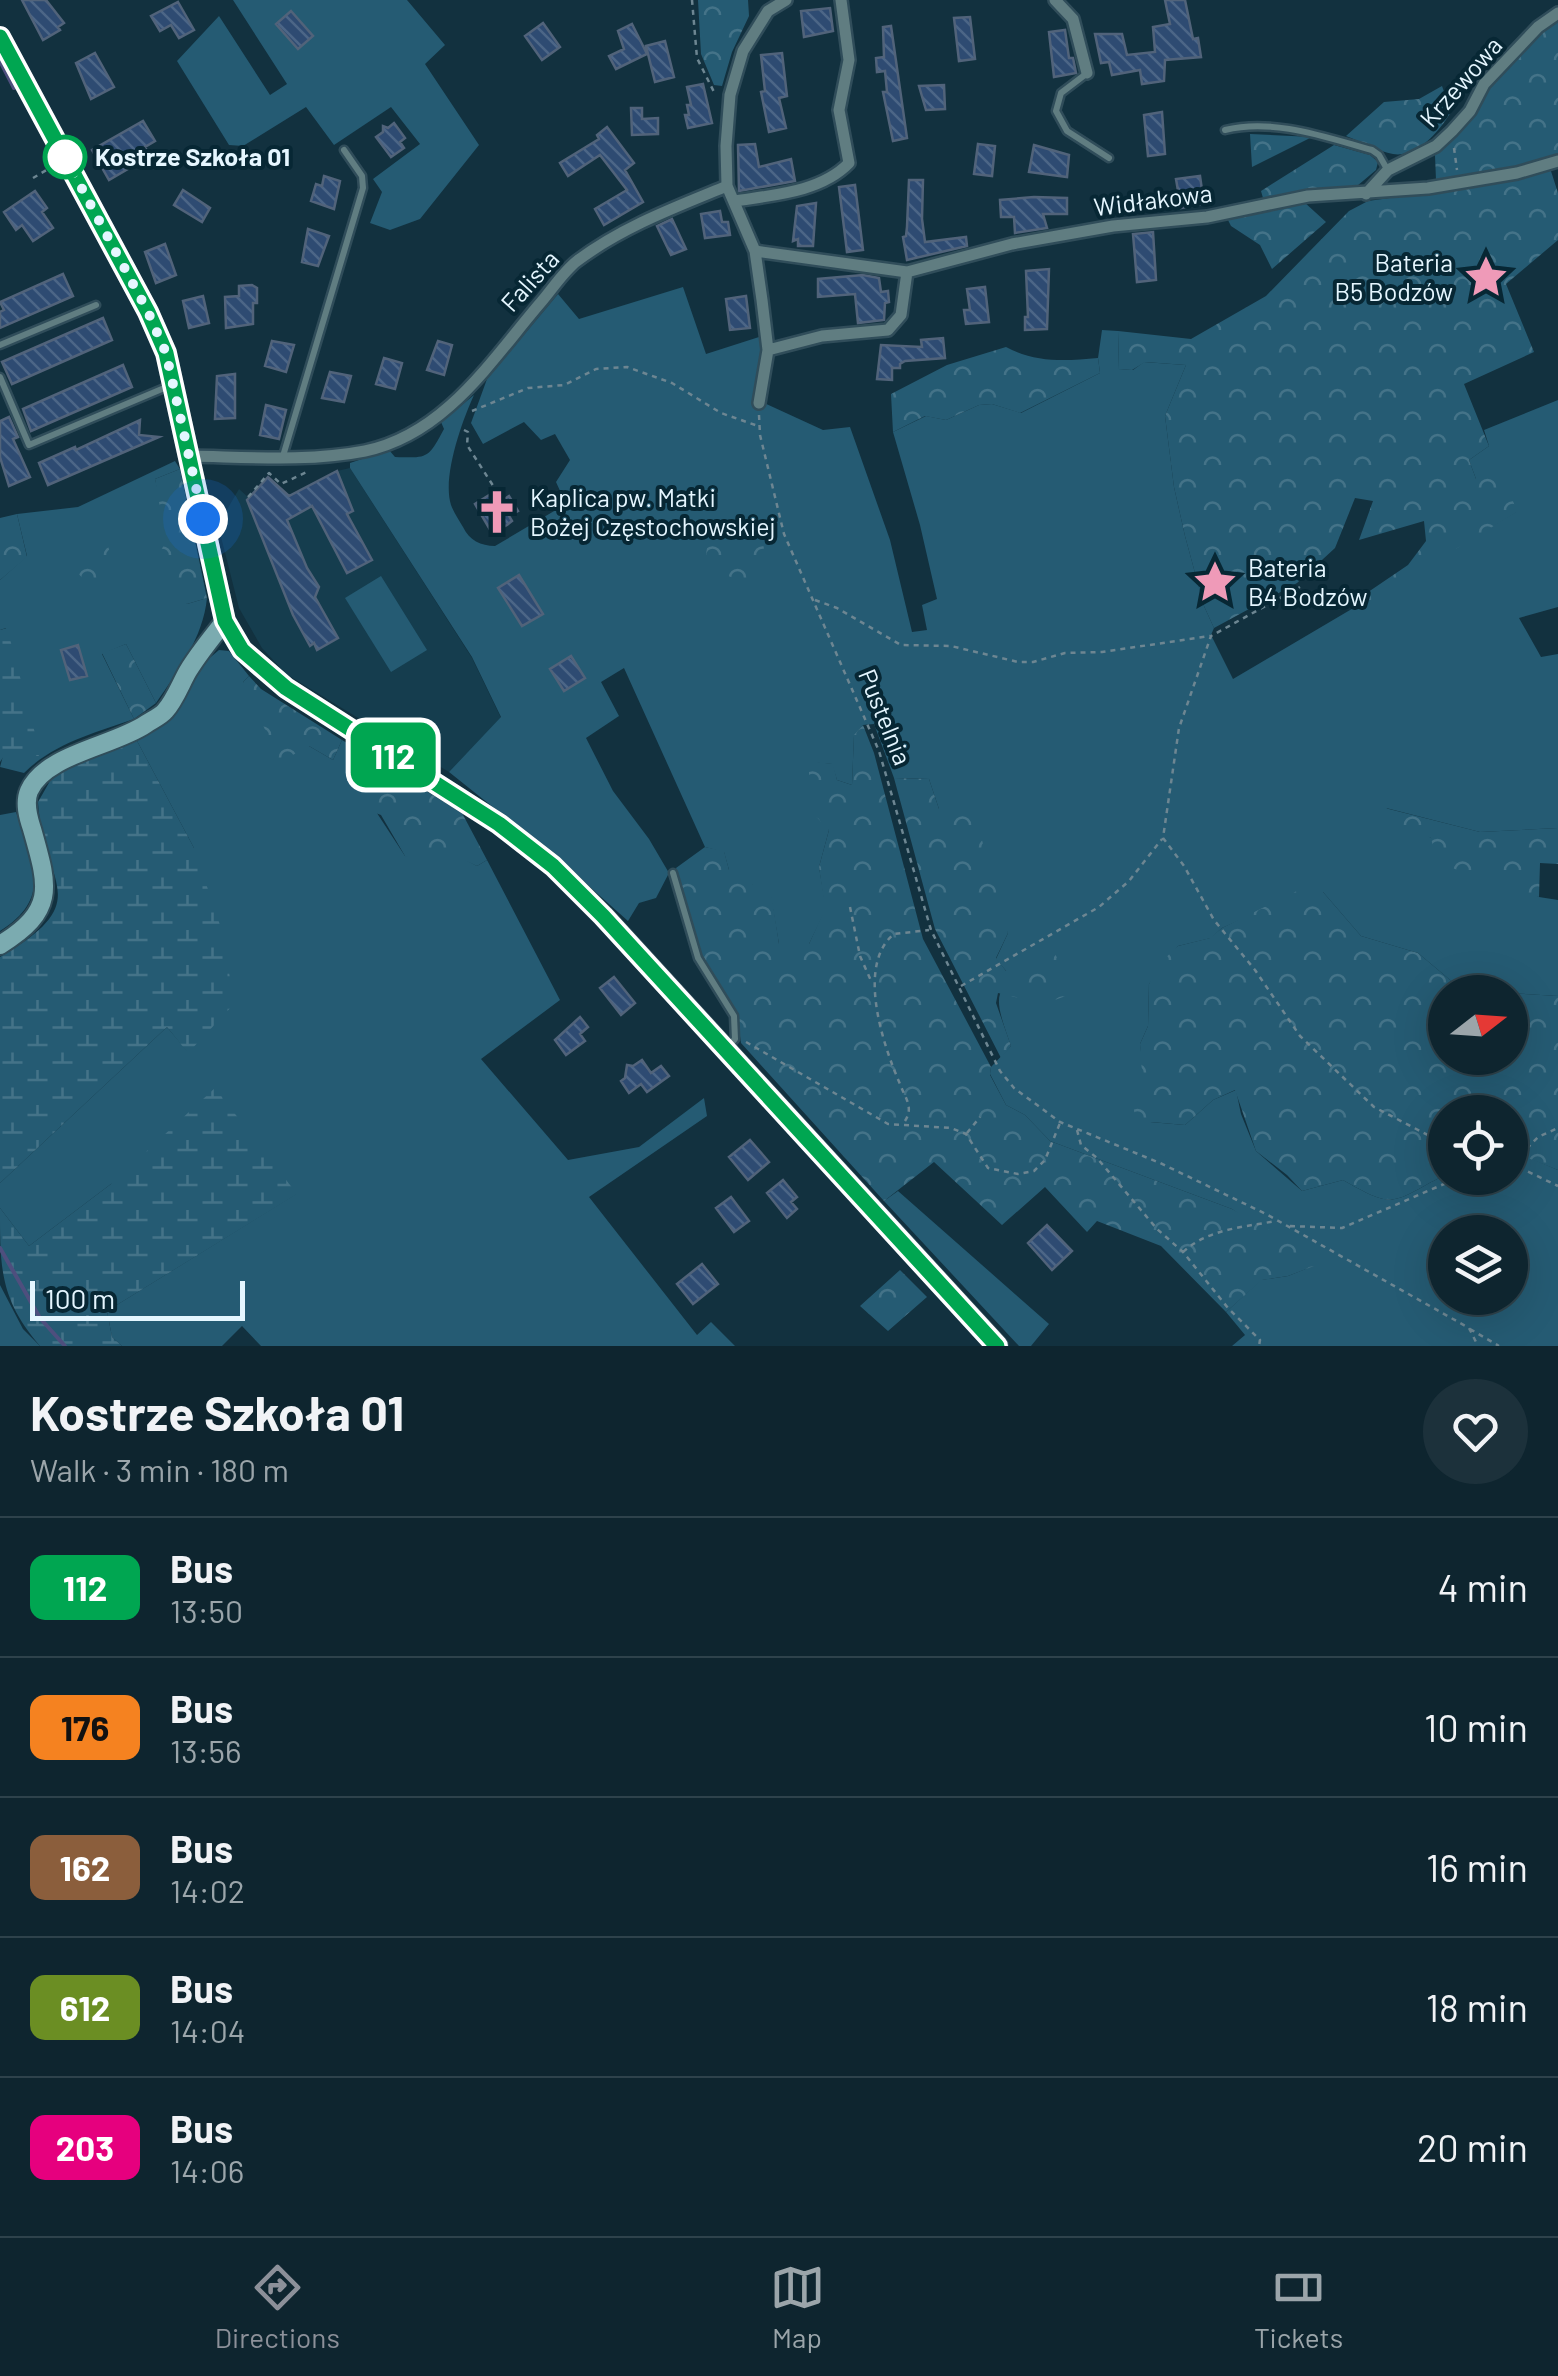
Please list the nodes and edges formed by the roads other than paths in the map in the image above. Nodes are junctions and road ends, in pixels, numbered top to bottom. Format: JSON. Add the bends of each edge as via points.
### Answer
{"nodes":[{"id":1,"x":786,"y":0,"type":"edge"},
{"id":2,"x":841,"y":0,"type":"edge"},
{"id":3,"x":1055,"y":0,"type":"edge"},
{"id":4,"x":1558,"y":13,"type":"edge"},
{"id":5,"x":0,"y":37,"type":"edge"},
{"id":6,"x":1087,"y":73,"type":"joint"},
{"id":7,"x":1224,"y":130,"type":"dead end"},
{"id":8,"x":344,"y":150,"type":"dead end"},
{"id":9,"x":1109,"y":158,"type":"dead end"},
{"id":10,"x":1558,"y":161,"type":"edge"},
{"id":11,"x":1388,"y":170,"type":"junction"},
{"id":12,"x":727,"y":186,"type":"junction"},
{"id":13,"x":1366,"y":194,"type":"junction"},
{"id":14,"x":735,"y":201,"type":"junction"},
{"id":15,"x":754,"y":251,"type":"junction"},
{"id":16,"x":907,"y":272,"type":"junction"},
{"id":17,"x":96,"y":305,"type":"dead end"},
{"id":18,"x":0,"y":345,"type":"edge"},
{"id":19,"x":768,"y":350,"type":"junction"},
{"id":20,"x":0,"y":377,"type":"edge"},
{"id":21,"x":174,"y":384,"type":"junction"},
{"id":22,"x":759,"y":403,"type":"road end"},
{"id":23,"x":190,"y":456,"type":"junction"},
{"id":24,"x":283,"y":458,"type":"junction"},
{"id":25,"x":225,"y":621,"type":"junction"},
{"id":26,"x":673,"y":873,"type":"dead end"},
{"id":27,"x":0,"y":945,"type":"edge"},
{"id":28,"x":730,"y":1045,"type":"junction"},
{"id":29,"x":998,"y":1346,"type":"edge"}],
"edges":[{"from":1,"to":12,"type":"street","via":[[768,11],[743,51],[730,95]]},
{"from":2,"to":14,"type":"street","via":[[849,60],[839,110],[849,163],[800,190]]},
{"from":3,"to":6,"type":"street","via":[[1073,20]]},
{"from":4,"to":11,"type":"street","name":"Krzewowa","via":[[1484,84],[1470,112],[1436,146]]},
{"from":5,"to":21,"type":"street","via":[[148,312]]},
{"from":6,"to":9,"type":"lane","via":[[1061,92],[1056,111],[1067,131]]},
{"from":7,"to":11,"type":"lane","via":[[1306,132],[1372,150]]},
{"from":8,"to":24,"type":"lane","via":[[363,188]]},
{"from":10,"to":13,"type":"street","name":"Widłakowa"},
{"from":11,"to":13,"type":"street"},
{"from":12,"to":14,"type":"street"},
{"from":12,"to":24,"type":"street","name":"Falista","via":[[665,210],[576,262],[480,376],[419,429],[367,450]]},
{"from":13,"to":16,"type":"street","name":"Widłakowa","via":[[1308,196],[1207,217],[1113,226]]},
{"from":14,"to":15,"type":"street"},
{"from":15,"to":16,"type":"street","name":"Widłakowa"},
{"from":15,"to":19,"type":"street"},
{"from":16,"to":19,"type":"street","via":[[900,315],[888,330]]},
{"from":17,"to":18,"type":"lane"},
{"from":19,"to":22,"type":"street"},
{"from":20,"to":21,"type":"lane","via":[[29,445]]},
{"from":21,"to":23,"type":"street"},
{"from":23,"to":24,"type":"street","name":"Falista"},
{"from":23,"to":25,"type":"street"},
{"from":25,"to":27,"type":"street","via":[[165,710],[142,728],[53,764],[36,779],[27,813],[47,887],[38,915]]},
{"from":25,"to":28,"type":"street","via":[[242,650],[286,688],[553,866]]},
{"from":26,"to":28,"type":"lane","via":[[698,958],[734,1016]]},
{"from":28,"to":29,"type":"street"}]}
